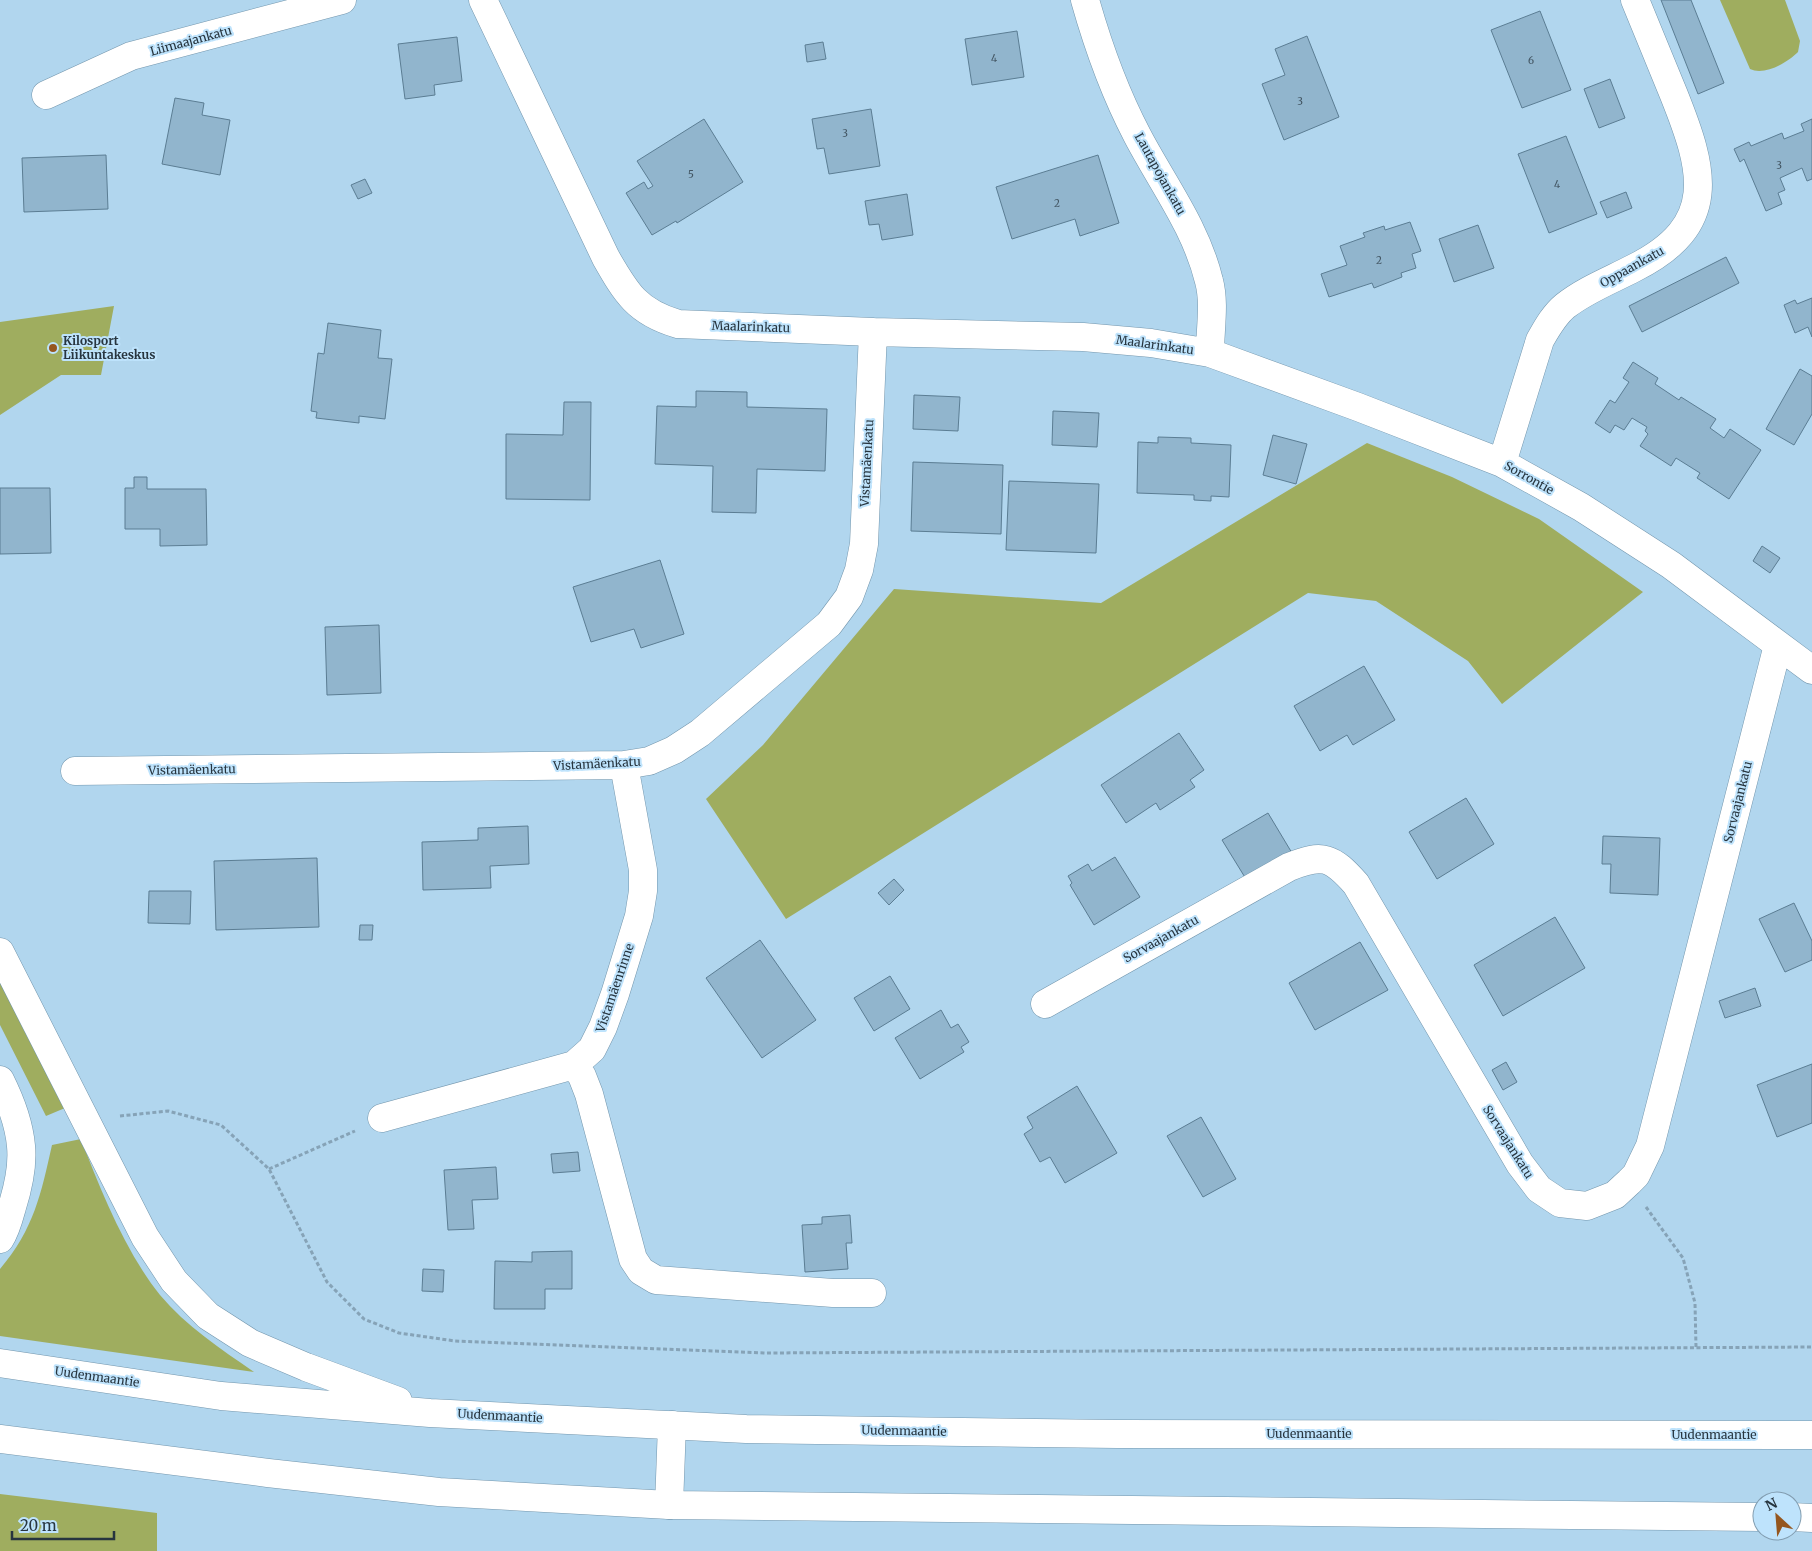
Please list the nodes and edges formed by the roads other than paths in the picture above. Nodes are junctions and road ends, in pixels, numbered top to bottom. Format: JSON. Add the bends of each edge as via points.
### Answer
{"nodes":[{"id":1,"x":342,"y":0,"type":"edge"},
{"id":2,"x":483,"y":0,"type":"edge"},
{"id":3,"x":1085,"y":0,"type":"edge"},
{"id":4,"x":1635,"y":0,"type":"edge"},
{"id":5,"x":46,"y":94,"type":"dead end"},
{"id":6,"x":873,"y":332,"type":"junction"},
{"id":7,"x":1210,"y":353,"type":"junction"},
{"id":8,"x":1502,"y":463,"type":"junction"},
{"id":9,"x":1778,"y":645,"type":"junction"},
{"id":10,"x":1812,"y":670,"type":"edge"},
{"id":11,"x":624,"y":765,"type":"junction"},
{"id":12,"x":76,"y":771,"type":"dead end"},
{"id":13,"x":0,"y":952,"type":"edge"},
{"id":14,"x":1045,"y":1004,"type":"dead end"},
{"id":15,"x":574,"y":1065,"type":"junction"},
{"id":16,"x":0,"y":1080,"type":"edge"},
{"id":17,"x":382,"y":1118,"type":"road end"},
{"id":18,"x":0,"y":1240,"type":"edge"},
{"id":19,"x":872,"y":1293,"type":"dead end"},
{"id":20,"x":0,"y":1363,"type":"edge"},
{"id":21,"x":430,"y":1413,"type":"junction"},
{"id":22,"x":672,"y":1425,"type":"junction"},
{"id":23,"x":1812,"y":1435,"type":"edge"},
{"id":24,"x":0,"y":1438,"type":"edge"},
{"id":25,"x":669,"y":1505,"type":"junction"},
{"id":26,"x":1752,"y":1517,"type":"edge"}],
"edges":[{"from":1,"to":5,"type":"street","name":"Liimaajankatu","via":[[131,56]]},
{"from":2,"to":6,"type":"street","name":"Maalarinkatu","via":[[606,258],[618,280],[640,307],[678,324]]},
{"from":3,"to":7,"type":"street","name":"Lautapojankatu","via":[[1122,104],[1200,252],[1210,283]]},
{"from":4,"to":8,"type":"street","name":"Oppaankatu","via":[[1688,129],[1695,152],[1699,194],[1682,232],[1668,247],[1651,260],[1580,295],[1550,323],[1540,340]]},
{"from":6,"to":7,"type":"street","name":"Maalarinkatu","via":[[1084,337]]},
{"from":6,"to":11,"type":"street","name":"Vistamäenkatu","via":[[864,544],[849,597],[829,624],[700,733],[650,761]]},
{"from":7,"to":8,"type":"street","name":"Sorrontie"},
{"from":8,"to":9,"type":"street","name":"Sorrontie","via":[[1581,507],[1671,565]]},
{"from":9,"to":10,"type":"street","name":"Sorrontie"},
{"from":9,"to":14,"type":"street","name":"Sorvaajankatu","via":[[1650,1146],[1636,1175],[1615,1195],[1587,1206],[1560,1204],[1539,1188],[1520,1164],[1356,884],[1330,860],[1310,858],[1289,867]]},
{"from":11,"to":12,"type":"street","name":"Vistamäenkatu"},
{"from":11,"to":15,"type":"street","name":"Vistamäenrinne","via":[[643,870],[639,916],[603,1027],[592,1049]]},
{"from":13,"to":21,"type":"street","via":[[145,1237],[174,1281],[208,1316],[250,1343]]},
{"from":15,"to":17,"type":"street","name":"Vistamäenrinne"},
{"from":15,"to":19,"type":"street","via":[[589,1094],[633,1259],[641,1271],[656,1280]]},
{"from":16,"to":18,"type":"street","via":[[11,1103],[21,1146],[16,1192]]},
{"from":20,"to":21,"type":"street","name":"Uudenmaantie","via":[[221,1396]]},
{"from":21,"to":22,"type":"street","name":"Uudenmaantie"},
{"from":22,"to":23,"type":"street","name":"Uudenmaantie","via":[[1116,1434]]},
{"from":22,"to":25,"type":"street"},
{"from":24,"to":25,"type":"street","via":[[439,1492]]},
{"from":25,"to":26,"type":"street"}]}
